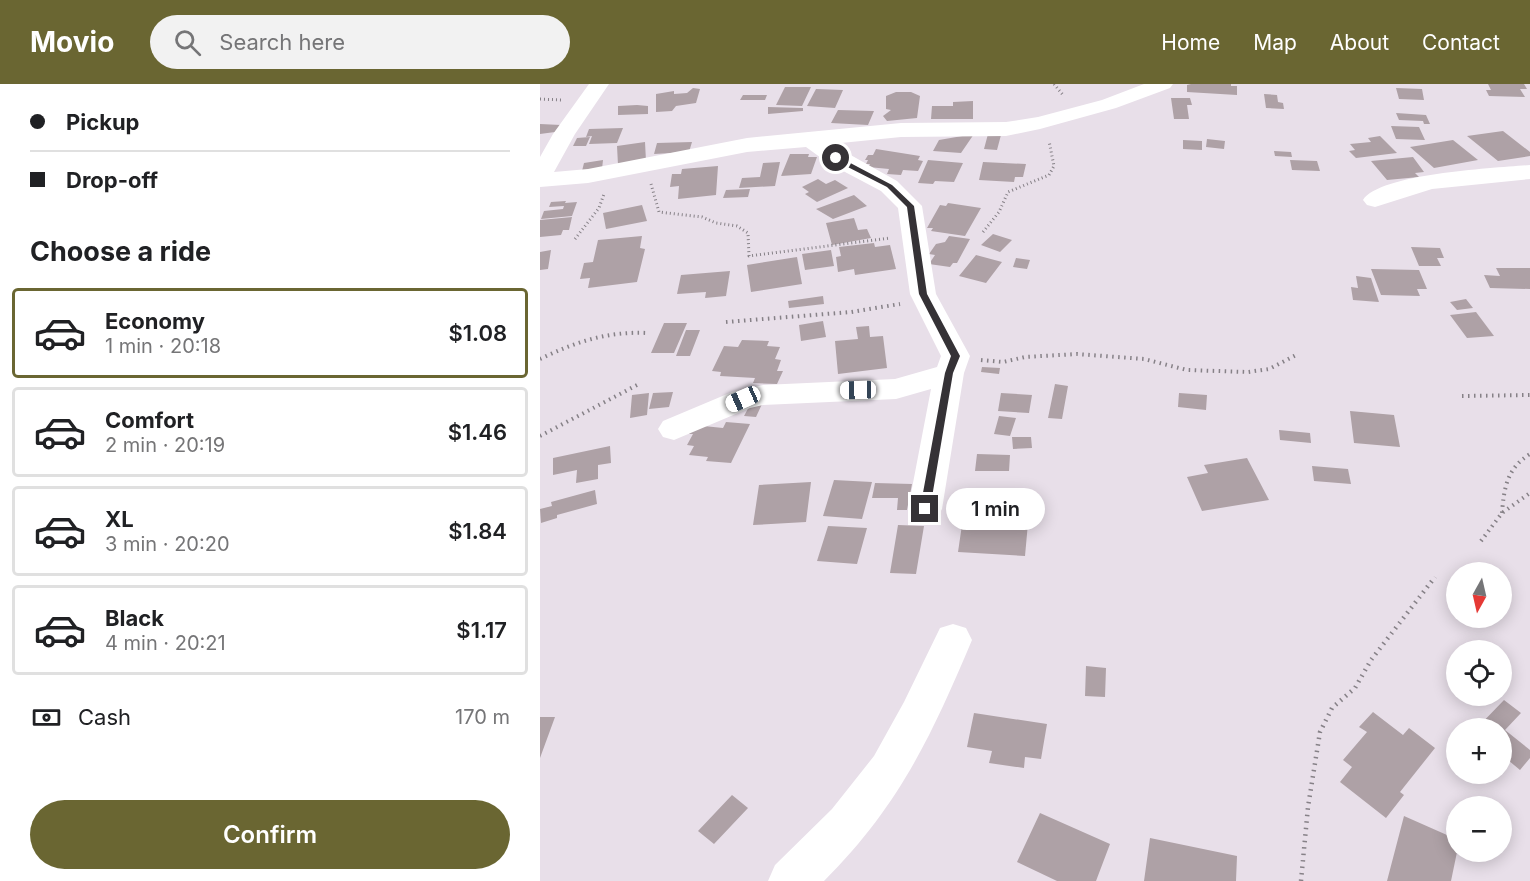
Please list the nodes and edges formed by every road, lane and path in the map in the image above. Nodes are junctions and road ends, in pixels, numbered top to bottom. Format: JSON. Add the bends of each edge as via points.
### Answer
{"nodes":[{"id":1,"x":598,"y":84,"type":"edge"},
{"id":2,"x":1163,"y":84,"type":"edge"},
{"id":3,"x":1040,"y":123,"type":"junction"},
{"id":4,"x":812,"y":140,"type":"junction"},
{"id":5,"x":645,"y":166,"type":"junction"},
{"id":6,"x":613,"y":171,"type":"junction"},
{"id":7,"x":1530,"y":172,"type":"edge"},
{"id":8,"x":540,"y":178,"type":"edge"},
{"id":9,"x":1375,"y":200,"type":"dead end"},
{"id":10,"x":983,"y":232,"type":"dead end"},
{"id":11,"x":914,"y":235,"type":"junction"},
{"id":12,"x":575,"y":239,"type":"dead end"},
{"id":13,"x":923,"y":294,"type":"junction"},
{"id":14,"x":726,"y":322,"type":"dead end"},
{"id":15,"x":648,"y":333,"type":"dead end"},
{"id":16,"x":1298,"y":354,"type":"dead end"},
{"id":17,"x":540,"y":359,"type":"edge"},
{"id":18,"x":952,"y":364,"type":"junction"},
{"id":19,"x":639,"y":384,"type":"dead end"},
{"id":20,"x":1530,"y":394,"type":"edge"},
{"id":21,"x":1462,"y":396,"type":"dead end"},
{"id":22,"x":674,"y":429,"type":"dead end"},
{"id":23,"x":540,"y":436,"type":"edge"},
{"id":24,"x":1530,"y":454,"type":"edge"},
{"id":25,"x":1530,"y":493,"type":"edge"},
{"id":26,"x":925,"y":509,"type":"dead end"},
{"id":27,"x":1502,"y":513,"type":"junction"},
{"id":28,"x":1481,"y":541,"type":"dead end"},
{"id":29,"x":1435,"y":577,"type":"dead end"},
{"id":30,"x":952,"y":640,"type":"dead end"},
{"id":31,"x":791,"y":881,"type":"edge"},
{"id":32,"x":1301,"y":881,"type":"edge"}],
"edges":[{"from":1,"to":8,"type":"street"},
{"from":2,"to":3,"type":"street"},
{"from":3,"to":4,"type":"street","via":[[1006,129],[901,130]]},
{"from":3,"to":10,"type":"path","via":[[1050,143],[1054,166],[1049,175],[1008,192]]},
{"from":4,"to":5,"type":"street","via":[[747,145]]},
{"from":4,"to":11,"type":"street","via":[[836,158],[889,186],[910,206]]},
{"from":5,"to":6,"type":"street"},
{"from":5,"to":11,"type":"path","via":[[659,212],[695,215],[736,226],[748,233],[749,256]]},
{"from":6,"to":8,"type":"street"},
{"from":6,"to":12,"type":"path","via":[[599,207]]},
{"from":7,"to":9,"type":"street","via":[[1425,182]]},
{"from":11,"to":13,"type":"street"},
{"from":13,"to":14,"type":"path","via":[[896,306]]},
{"from":13,"to":18,"type":"street","via":[[948,345]]},
{"from":15,"to":17,"type":"path","via":[[601,334]]},
{"from":16,"to":18,"type":"path","via":[[1269,369],[1248,372],[1187,370],[1144,359],[1097,355]]},
{"from":18,"to":22,"type":"street","via":[[896,389],[743,399]]},
{"from":18,"to":26,"type":"street"},
{"from":19,"to":23,"type":"path"},
{"from":20,"to":21,"type":"path"},
{"from":24,"to":27,"type":"path","via":[[1519,460],[1504,484]]},
{"from":25,"to":27,"type":"path"},
{"from":27,"to":28,"type":"path"},
{"from":29,"to":32,"type":"path","via":[[1371,660],[1355,688],[1332,708],[1320,732]]},
{"from":30,"to":31,"type":"street","via":[[907,736],[878,786],[838,836]]}]}
